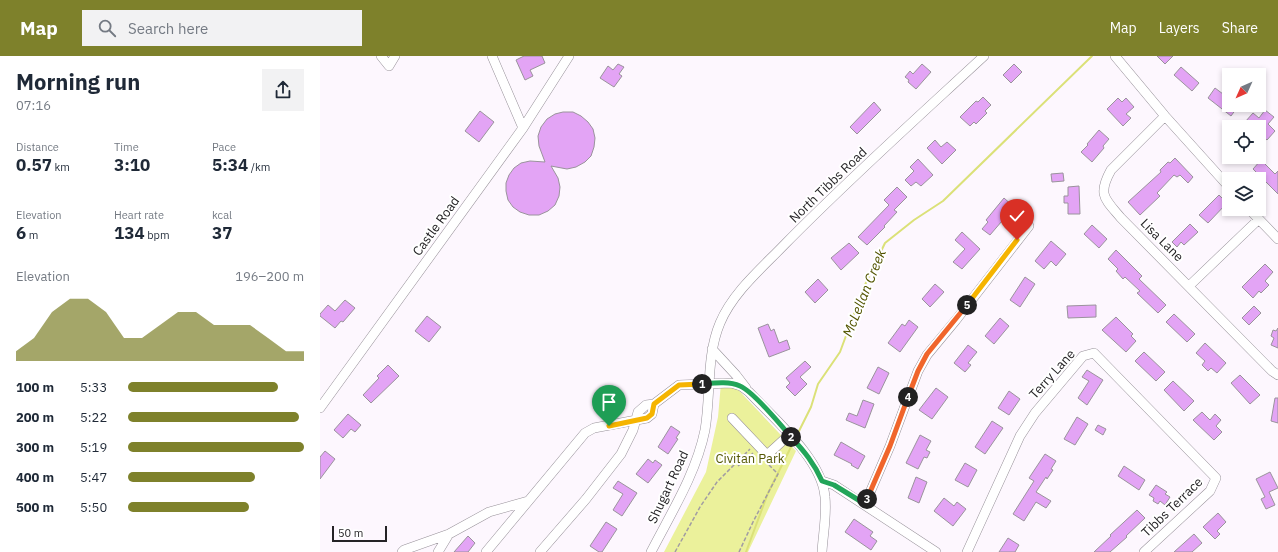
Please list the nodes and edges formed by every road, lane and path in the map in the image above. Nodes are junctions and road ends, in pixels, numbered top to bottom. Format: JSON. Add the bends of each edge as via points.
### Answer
{"nodes":[{"id":1,"x":381,"y":56,"type":"edge"},
{"id":2,"x":395,"y":56,"type":"edge"},
{"id":3,"x":492,"y":56,"type":"edge"},
{"id":4,"x":569,"y":56,"type":"edge"},
{"id":5,"x":984,"y":56,"type":"edge"},
{"id":6,"x":1118,"y":58,"type":"edge"},
{"id":7,"x":1166,"y":116,"type":"junction"},
{"id":8,"x":523,"y":128,"type":"junction"},
{"id":9,"x":1222,"y":179,"type":"edge"},
{"id":10,"x":1256,"y":216,"type":"edge"},
{"id":11,"x":1259,"y":219,"type":"junction"},
{"id":12,"x":1029,"y":226,"type":"dead end"},
{"id":13,"x":1278,"y":239,"type":"edge"},
{"id":14,"x":1189,"y":286,"type":"junction"},
{"id":15,"x":712,"y":348,"type":"junction"},
{"id":16,"x":1278,"y":375,"type":"edge"},
{"id":17,"x":710,"y":384,"type":"junction"},
{"id":18,"x":749,"y":392,"type":"junction"},
{"id":19,"x":320,"y":408,"type":"edge"},
{"id":20,"x":732,"y":418,"type":"dead end"},
{"id":21,"x":637,"y":421,"type":"junction"},
{"id":22,"x":790,"y":436,"type":"junction"},
{"id":23,"x":751,"y":448,"type":"dead end"},
{"id":24,"x":755,"y":451,"type":"dead end"},
{"id":25,"x":764,"y":460,"type":"dead end"},
{"id":26,"x":738,"y":466,"type":"dead end"},
{"id":27,"x":1216,"y":478,"type":"joint"},
{"id":28,"x":822,"y":481,"type":"junction"},
{"id":29,"x":528,"y":502,"type":"junction"},
{"id":30,"x":865,"y":504,"type":"junction"},
{"id":31,"x":449,"y":534,"type":"junction"},
{"id":32,"x":402,"y":552,"type":"edge"},
{"id":33,"x":438,"y":552,"type":"edge"},
{"id":34,"x":486,"y":552,"type":"edge"},
{"id":35,"x":540,"y":552,"type":"edge"},
{"id":36,"x":651,"y":552,"type":"edge"},
{"id":37,"x":675,"y":552,"type":"edge"},
{"id":38,"x":739,"y":552,"type":"edge"},
{"id":39,"x":822,"y":552,"type":"edge"},
{"id":40,"x":936,"y":552,"type":"edge"},
{"id":41,"x":967,"y":552,"type":"edge"},
{"id":42,"x":1144,"y":552,"type":"edge"}],
"edges":[{"from":1,"to":2,"type":"street","via":[[389,66]]},
{"from":3,"to":8,"type":"street"},
{"from":4,"to":8,"type":"street","name":"Castle Road"},
{"from":5,"to":15,"type":"street","name":"North Tibbs Road","via":[[813,216],[753,277],[726,312]]},
{"from":6,"to":7,"type":"street"},
{"from":7,"to":9,"type":"street"},
{"from":7,"to":14,"type":"street","name":"Lisa Lane","via":[[1111,170],[1103,188],[1106,200],[1121,218]]},
{"from":8,"to":19,"type":"street","name":"Castle Road"},
{"from":10,"to":11,"type":"street"},
{"from":11,"to":13,"type":"street"},
{"from":11,"to":14,"type":"street"},
{"from":12,"to":30,"type":"street","via":[[927,354]]},
{"from":14,"to":16,"type":"street","name":"Lisa Lane"},
{"from":15,"to":17,"type":"street","name":"North Tibbs Road"},
{"from":15,"to":18,"type":"street"},
{"from":17,"to":18,"type":"street","via":[[741,386]]},
{"from":17,"to":21,"type":"street","via":[[679,385],[654,404],[646,405],[638,412]]},
{"from":17,"to":36,"type":"street","name":"Shugart Road","via":[[705,429],[694,467]]},
{"from":18,"to":22,"type":"street"},
{"from":20,"to":22,"type":"street","via":[[767,455]]},
{"from":21,"to":29,"type":"street","via":[[594,428],[585,433]]},
{"from":21,"to":35,"type":"street","via":[[621,454]]},
{"from":22,"to":28,"type":"street","via":[[807,454]]},
{"from":23,"to":37,"type":"path","via":[[717,482],[696,513]]},
{"from":24,"to":26,"type":"path"},
{"from":25,"to":38,"type":"path","via":[[778,474]]},
{"from":27,"to":41,"type":"street","name":"Terry Lane","via":[[1094,353],[1083,356],[1035,413],[1020,436]]},
{"from":27,"to":42,"type":"street","name":"Tibbs Terrace","via":[[1210,491]]},
{"from":28,"to":30,"type":"street","via":[[834,485]]},
{"from":28,"to":39,"type":"street","via":[[825,497]]},
{"from":29,"to":31,"type":"street","via":[[489,512]]},
{"from":29,"to":34,"type":"street"},
{"from":30,"to":40,"type":"street"},
{"from":31,"to":32,"type":"street"},
{"from":31,"to":33,"type":"street"}]}
